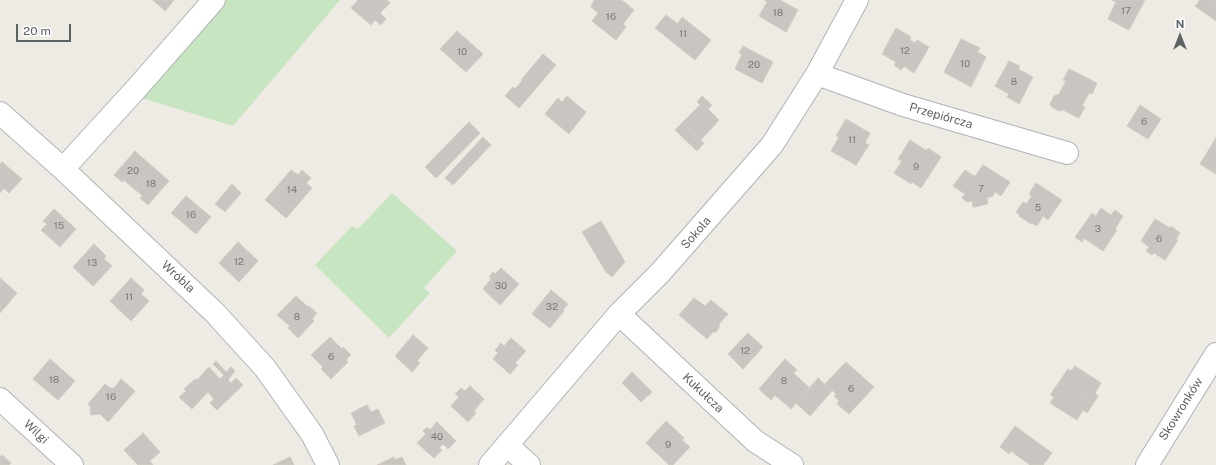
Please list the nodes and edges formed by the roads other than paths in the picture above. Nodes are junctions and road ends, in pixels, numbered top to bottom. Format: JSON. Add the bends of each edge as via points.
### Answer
{"nodes":[{"id":1,"x":214,"y":0,"type":"edge"},
{"id":2,"x":857,"y":0,"type":"edge"},
{"id":3,"x":817,"y":74,"type":"junction"},
{"id":4,"x":0,"y":113,"type":"edge"},
{"id":5,"x":1067,"y":153,"type":"dead end"},
{"id":6,"x":63,"y":169,"type":"junction"},
{"id":7,"x":619,"y":314,"type":"junction"},
{"id":8,"x":1216,"y":354,"type":"edge"},
{"id":9,"x":0,"y":399,"type":"edge"},
{"id":10,"x":507,"y":445,"type":"junction"},
{"id":11,"x":72,"y":465,"type":"edge"},
{"id":12,"x":328,"y":465,"type":"edge"},
{"id":13,"x":490,"y":465,"type":"edge"},
{"id":14,"x":529,"y":465,"type":"edge"},
{"id":15,"x":792,"y":465,"type":"edge"},
{"id":16,"x":1147,"y":465,"type":"edge"}],
"edges":[{"from":1,"to":6,"type":"street"},
{"from":2,"to":3,"type":"street","name":"Sokola"},
{"from":3,"to":5,"type":"street","name":"Przepiórcza","via":[[903,105]]},
{"from":3,"to":7,"type":"street","name":"Sokola","via":[[772,145],[660,273]]},
{"from":4,"to":6,"type":"street","name":"Wróbla"},
{"from":6,"to":12,"type":"street","name":"Wróbla","via":[[215,313],[265,368],[312,434]]},
{"from":7,"to":10,"type":"street","name":"Sokola"},
{"from":7,"to":15,"type":"street","name":"Kukułcza","via":[[755,442]]},
{"from":8,"to":16,"type":"street","name":"Skowronków"},
{"from":9,"to":11,"type":"street","name":"Wilgi"},
{"from":10,"to":13,"type":"street","name":"Sokola"},
{"from":10,"to":14,"type":"street"}]}
